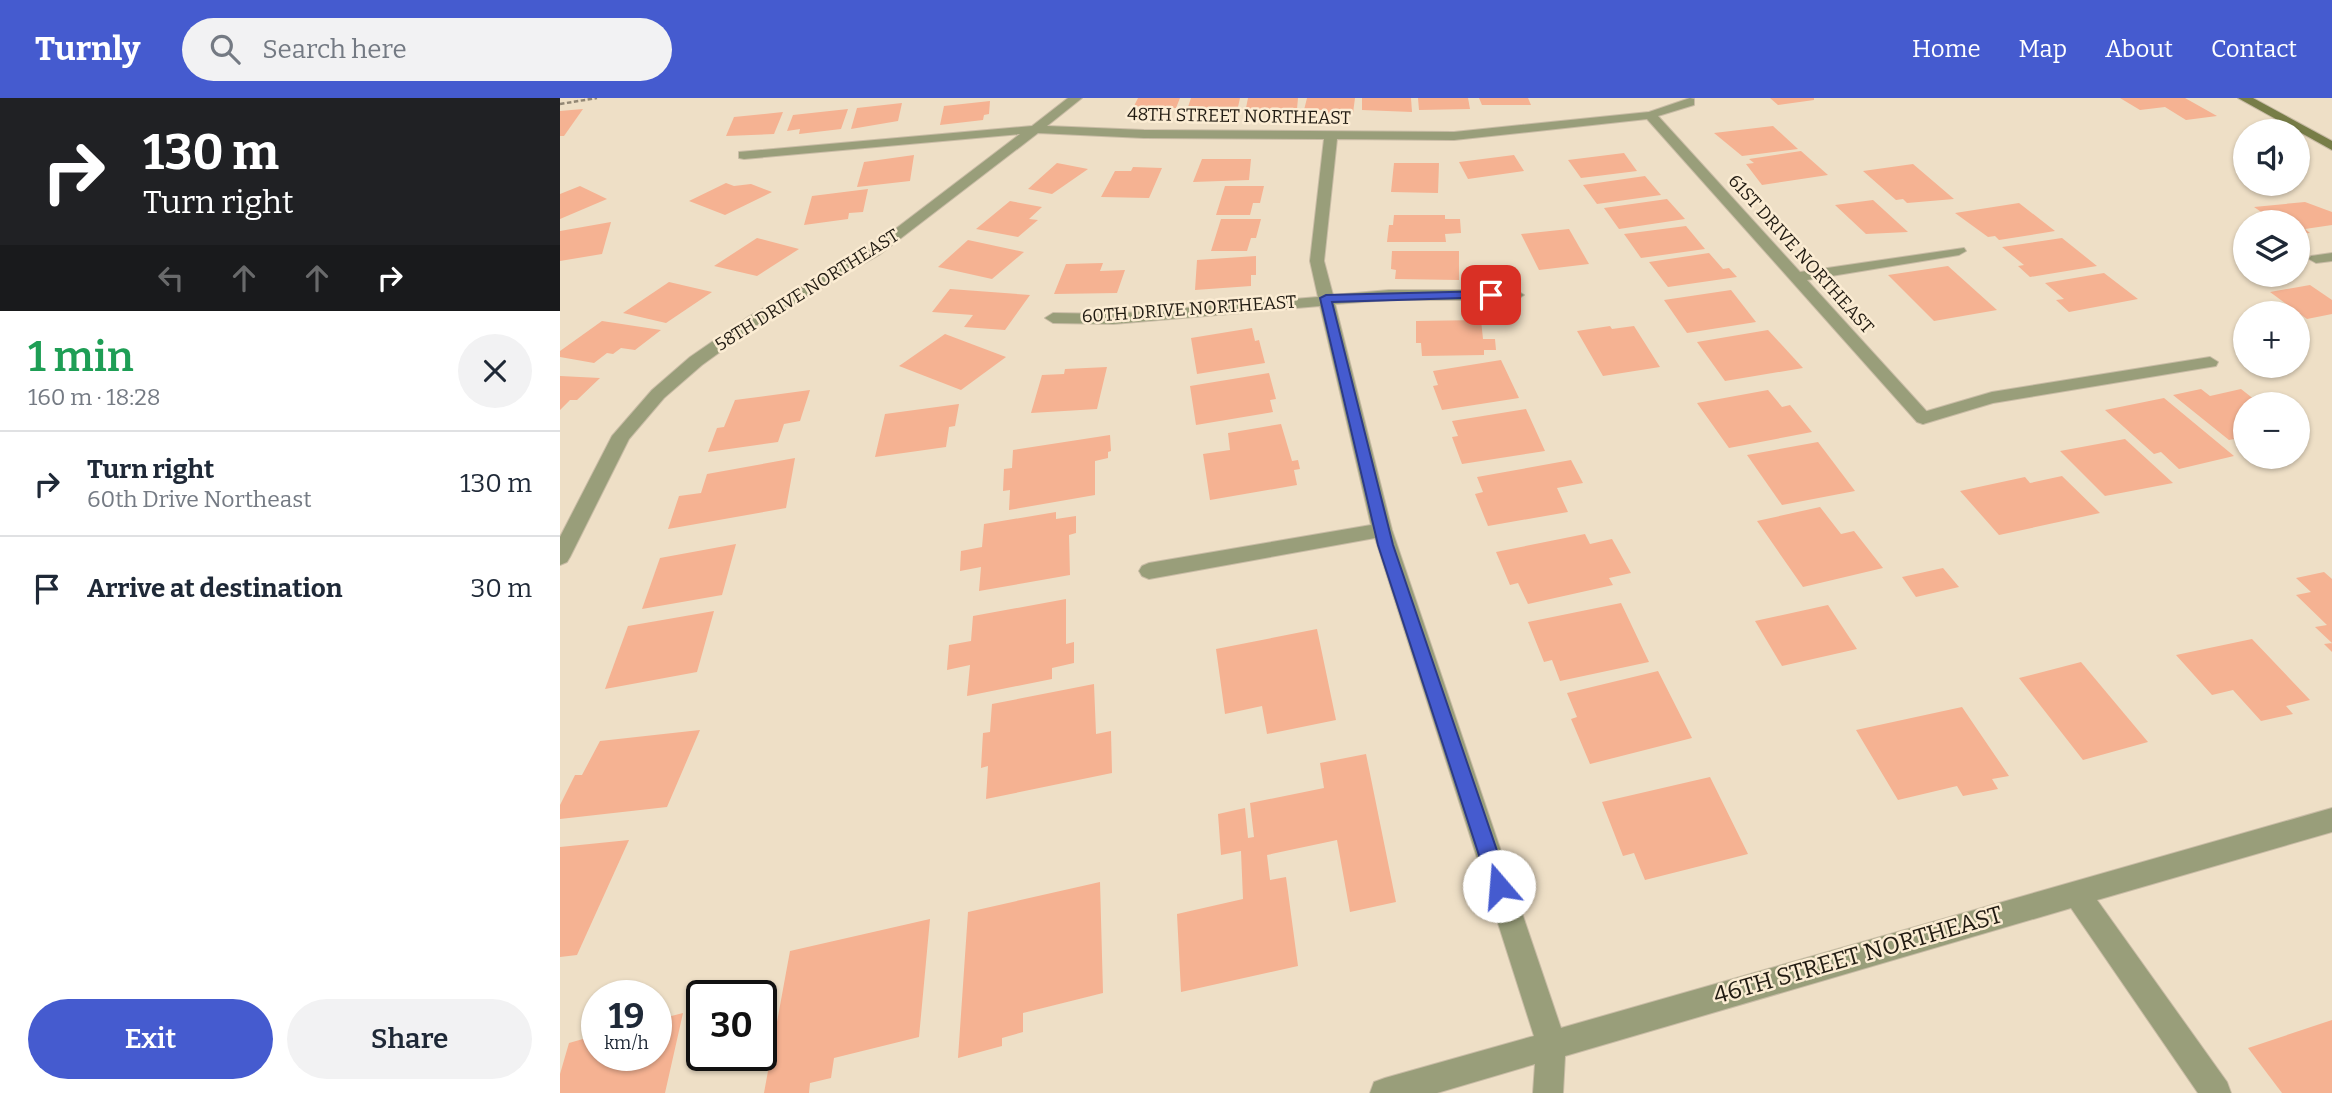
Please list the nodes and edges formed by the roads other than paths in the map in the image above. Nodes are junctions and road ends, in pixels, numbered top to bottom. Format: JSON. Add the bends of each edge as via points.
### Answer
{"nodes":[{"id":1,"x":1076,"y":98,"type":"edge"},
{"id":2,"x":2244,"y":98,"type":"edge"},
{"id":3,"x":1690,"y":102,"type":"dead end"},
{"id":4,"x":1650,"y":115,"type":"junction"},
{"id":5,"x":1040,"y":129,"type":"junction"},
{"id":6,"x":1331,"y":135,"type":"junction"},
{"id":7,"x":2332,"y":146,"type":"edge"},
{"id":8,"x":744,"y":155,"type":"dead end"},
{"id":9,"x":1959,"y":251,"type":"dead end"},
{"id":10,"x":2332,"y":257,"type":"edge"},
{"id":11,"x":2316,"y":259,"type":"dead end"},
{"id":12,"x":1796,"y":277,"type":"junction"},
{"id":13,"x":1516,"y":295,"type":"dead end"},
{"id":14,"x":1326,"y":298,"type":"junction"},
{"id":15,"x":1053,"y":318,"type":"dead end"},
{"id":16,"x":2210,"y":362,"type":"dead end"},
{"id":17,"x":568,"y":524,"type":"edge"},
{"id":18,"x":1382,"y":530,"type":"junction"},
{"id":19,"x":560,"y":557,"type":"edge"},
{"id":20,"x":1150,"y":571,"type":"dead end"},
{"id":21,"x":2332,"y":820,"type":"edge"},
{"id":22,"x":2076,"y":892,"type":"junction"},
{"id":23,"x":1552,"y":1043,"type":"junction"},
{"id":24,"x":1385,"y":1093,"type":"edge"},
{"id":25,"x":1548,"y":1093,"type":"edge"},
{"id":26,"x":2217,"y":1093,"type":"edge"}],
"edges":[{"from":1,"to":5,"type":"street","name":"58TH DRIVE NORTHEAST"},
{"from":2,"to":7,"type":"street"},
{"from":3,"to":4,"type":"street","name":"48TH STREET NORTHEAST"},
{"from":4,"to":6,"type":"street","name":"48TH STREET NORTHEAST","via":[[1454,136]]},
{"from":4,"to":12,"type":"street","name":"61ST DRIVE NORTHEAST"},
{"from":5,"to":6,"type":"street","name":"48TH STREET NORTHEAST"},
{"from":5,"to":8,"type":"street","name":"48TH STREET NORTHEAST"},
{"from":5,"to":17,"type":"street","name":"58TH DRIVE NORTHEAST","via":[[874,252],[754,320],[695,361],[621,436]]},
{"from":6,"to":14,"type":"street","name":"60TH DRIVE NORTHEAST","via":[[1317,261]]},
{"from":9,"to":12,"type":"street"},
{"from":10,"to":11,"type":"street"},
{"from":12,"to":16,"type":"street","name":"61ST DRIVE NORTHEAST","via":[[1923,418],[1992,398]]},
{"from":13,"to":14,"type":"street","name":"60TH DRIVE NORTHEAST"},
{"from":14,"to":15,"type":"street","name":"60TH DRIVE NORTHEAST","via":[[1113,319]]},
{"from":14,"to":18,"type":"street","name":"60TH DRIVE NORTHEAST"},
{"from":17,"to":19,"type":"street","name":"58TH DRIVE NORTHEAST"},
{"from":18,"to":20,"type":"street"},
{"from":18,"to":23,"type":"street","name":"60TH DRIVE NORTHEAST"},
{"from":21,"to":22,"type":"street","name":"46TH STREET NORTHEAST"},
{"from":22,"to":23,"type":"street","name":"46TH STREET NORTHEAST"},
{"from":22,"to":26,"type":"street"},
{"from":23,"to":24,"type":"street","name":"46TH STREET NORTHEAST"},
{"from":23,"to":25,"type":"street","name":"60TH DRIVE NORTHEAST"}]}
